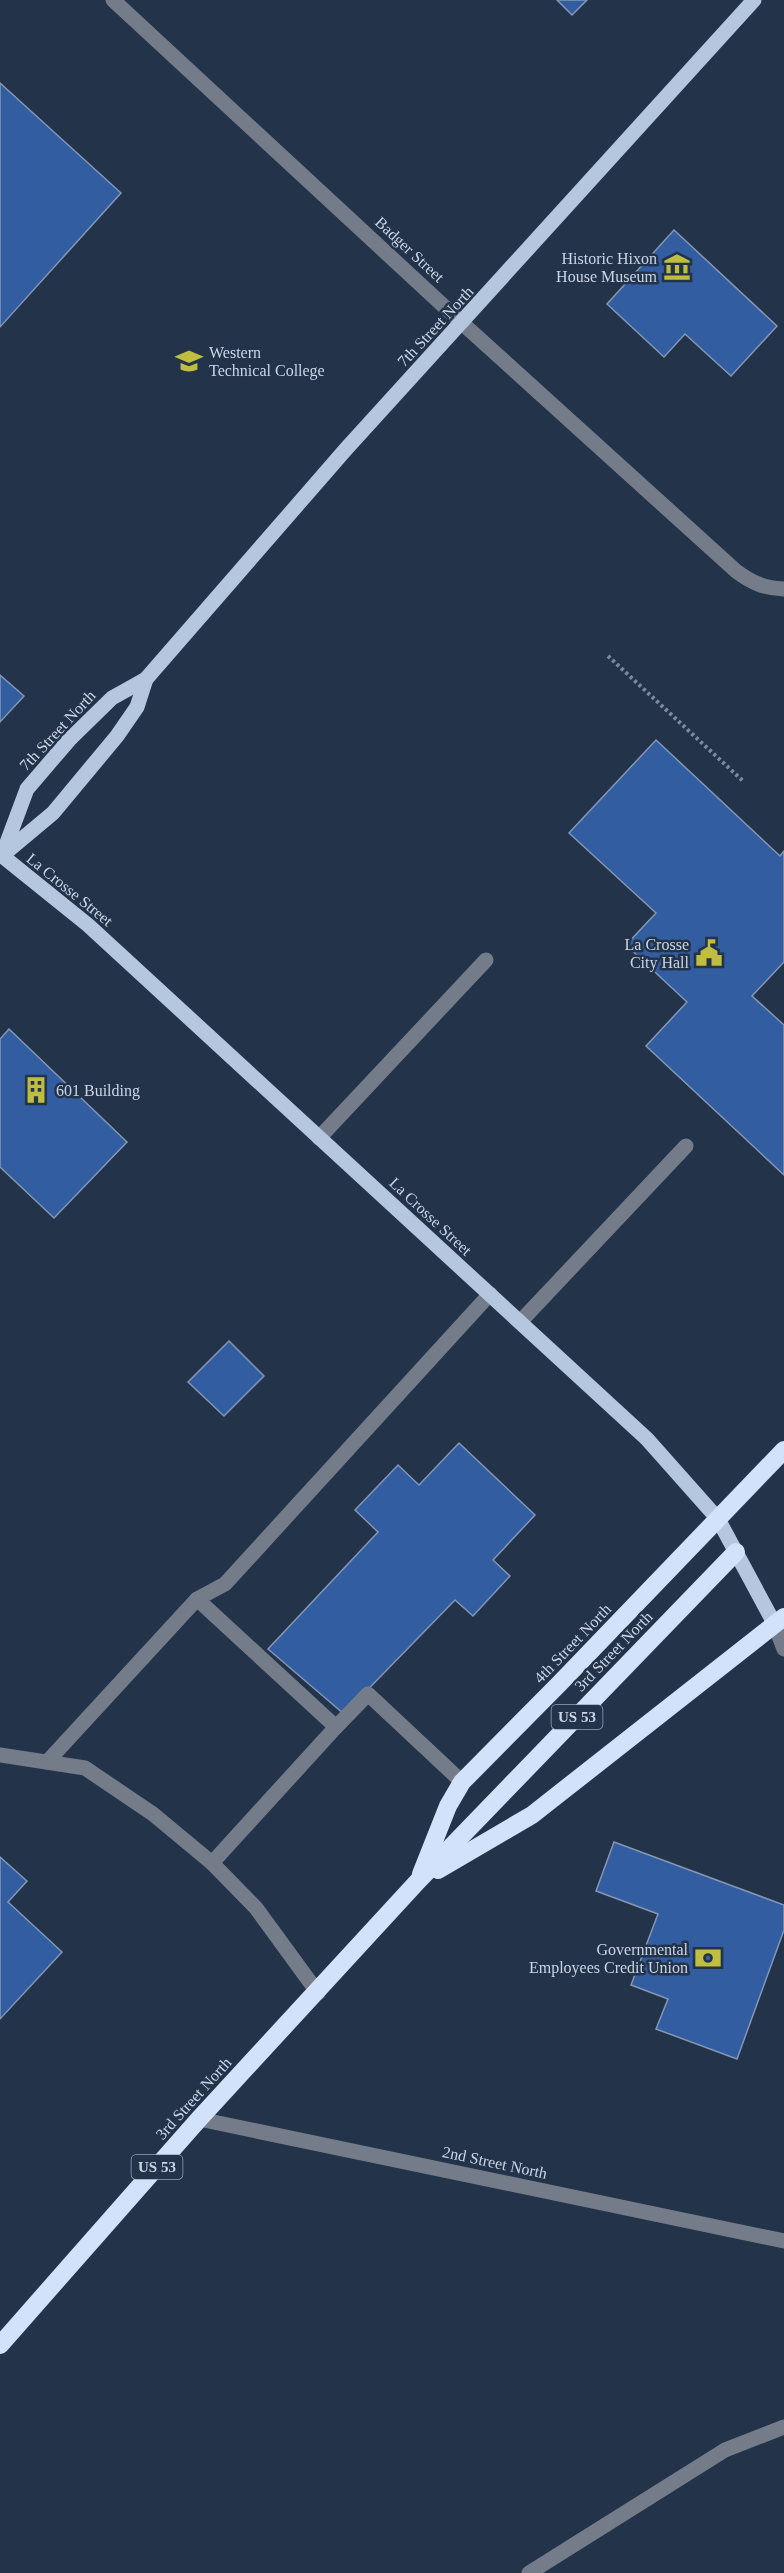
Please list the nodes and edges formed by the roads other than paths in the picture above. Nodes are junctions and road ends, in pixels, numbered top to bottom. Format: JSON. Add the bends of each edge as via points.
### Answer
{"nodes":[{"id":1,"x":113,"y":0,"type":"edge"},
{"id":2,"x":754,"y":0,"type":"edge"},
{"id":3,"x":462,"y":323,"type":"junction"},
{"id":4,"x":776,"y":589,"type":"edge"},
{"id":5,"x":146,"y":679,"type":"junction"},
{"id":6,"x":1,"y":856,"type":"edge"},
{"id":7,"x":486,"y":960,"type":"dead end"},
{"id":8,"x":320,"y":1138,"type":"junction"},
{"id":9,"x":686,"y":1146,"type":"dead end"},
{"id":10,"x":490,"y":1294,"type":"junction"},
{"id":11,"x":520,"y":1323,"type":"junction"},
{"id":12,"x":784,"y":1450,"type":"edge"},
{"id":13,"x":718,"y":1519,"type":"junction"},
{"id":14,"x":736,"y":1552,"type":"junction"},
{"id":15,"x":197,"y":1599,"type":"junction"},
{"id":16,"x":779,"y":1620,"type":"edge"},
{"id":17,"x":784,"y":1648,"type":"edge"},
{"id":18,"x":336,"y":1727,"type":"junction"},
{"id":19,"x":0,"y":1755,"type":"edge"},
{"id":20,"x":47,"y":1762,"type":"junction"},
{"id":21,"x":462,"y":1782,"type":"junction"},
{"id":22,"x":212,"y":1863,"type":"junction"},
{"id":23,"x":418,"y":1881,"type":"junction"},
{"id":24,"x":318,"y":1993,"type":"junction"},
{"id":25,"x":199,"y":2119,"type":"junction"},
{"id":26,"x":784,"y":2241,"type":"edge"},
{"id":27,"x":0,"y":2344,"type":"edge"},
{"id":28,"x":784,"y":2427,"type":"edge"},
{"id":29,"x":529,"y":2573,"type":"edge"}],
"edges":[{"from":1,"to":3,"type":"street","name":"Badger Street"},
{"from":2,"to":3,"type":"main road","name":"7th Street North"},
{"from":3,"to":4,"type":"street","name":"Badger Street","via":[[736,570],[752,583]]},
{"from":3,"to":5,"type":"main road","name":"7th Street North","via":[[346,449]]},
{"from":5,"to":6,"type":"main road","name":"7th Street North","via":[[137,707],[117,736],[53,813]]},
{"from":5,"to":6,"type":"main road","name":"7th Street North","via":[[112,698],[27,789]]},
{"from":6,"to":8,"type":"main road","name":"La Crosse Street","via":[[88,924]]},
{"from":7,"to":8,"type":"street"},
{"from":8,"to":10,"type":"main road","name":"La Crosse Street"},
{"from":9,"to":11,"type":"street"},
{"from":10,"to":11,"type":"main road","name":"La Crosse Street"},
{"from":10,"to":15,"type":"street","via":[[225,1584]]},
{"from":11,"to":13,"type":"main road","name":"La Crosse Street","via":[[647,1439]]},
{"from":12,"to":13,"type":"highway","name":"4th Street North","number":"US 53"},
{"from":13,"to":14,"type":"main road","name":"La Crosse Street"},
{"from":13,"to":21,"type":"highway","name":"4th Street North","number":"US 53"},
{"from":14,"to":16,"type":"main road","name":"La Crosse Street"},
{"from":14,"to":23,"type":"highway","name":"3rd Street North","number":"US 53"},
{"from":15,"to":18,"type":"street"},
{"from":15,"to":20,"type":"street"},
{"from":16,"to":17,"type":"street","name":"La Crosse Street"},
{"from":16,"to":23,"type":"highway","name":"3rd Street North","number":"US 53","via":[[532,1815]]},
{"from":18,"to":21,"type":"street","via":[[368,1694]]},
{"from":18,"to":22,"type":"street"},
{"from":19,"to":20,"type":"street"},
{"from":20,"to":22,"type":"street","via":[[85,1768],[153,1814]]},
{"from":21,"to":23,"type":"highway","name":"4th Street North","number":"US 53","via":[[448,1806]]},
{"from":22,"to":24,"type":"street","via":[[256,1908]]},
{"from":23,"to":24,"type":"highway","name":"3rd Street North","number":"US 53"},
{"from":24,"to":25,"type":"highway","name":"3rd Street North","number":"US 53"},
{"from":25,"to":26,"type":"street","name":"2nd Street North"},
{"from":25,"to":27,"type":"highway","name":"3rd Street North","number":"US 53"},
{"from":28,"to":29,"type":"street","via":[[725,2450]]}]}
